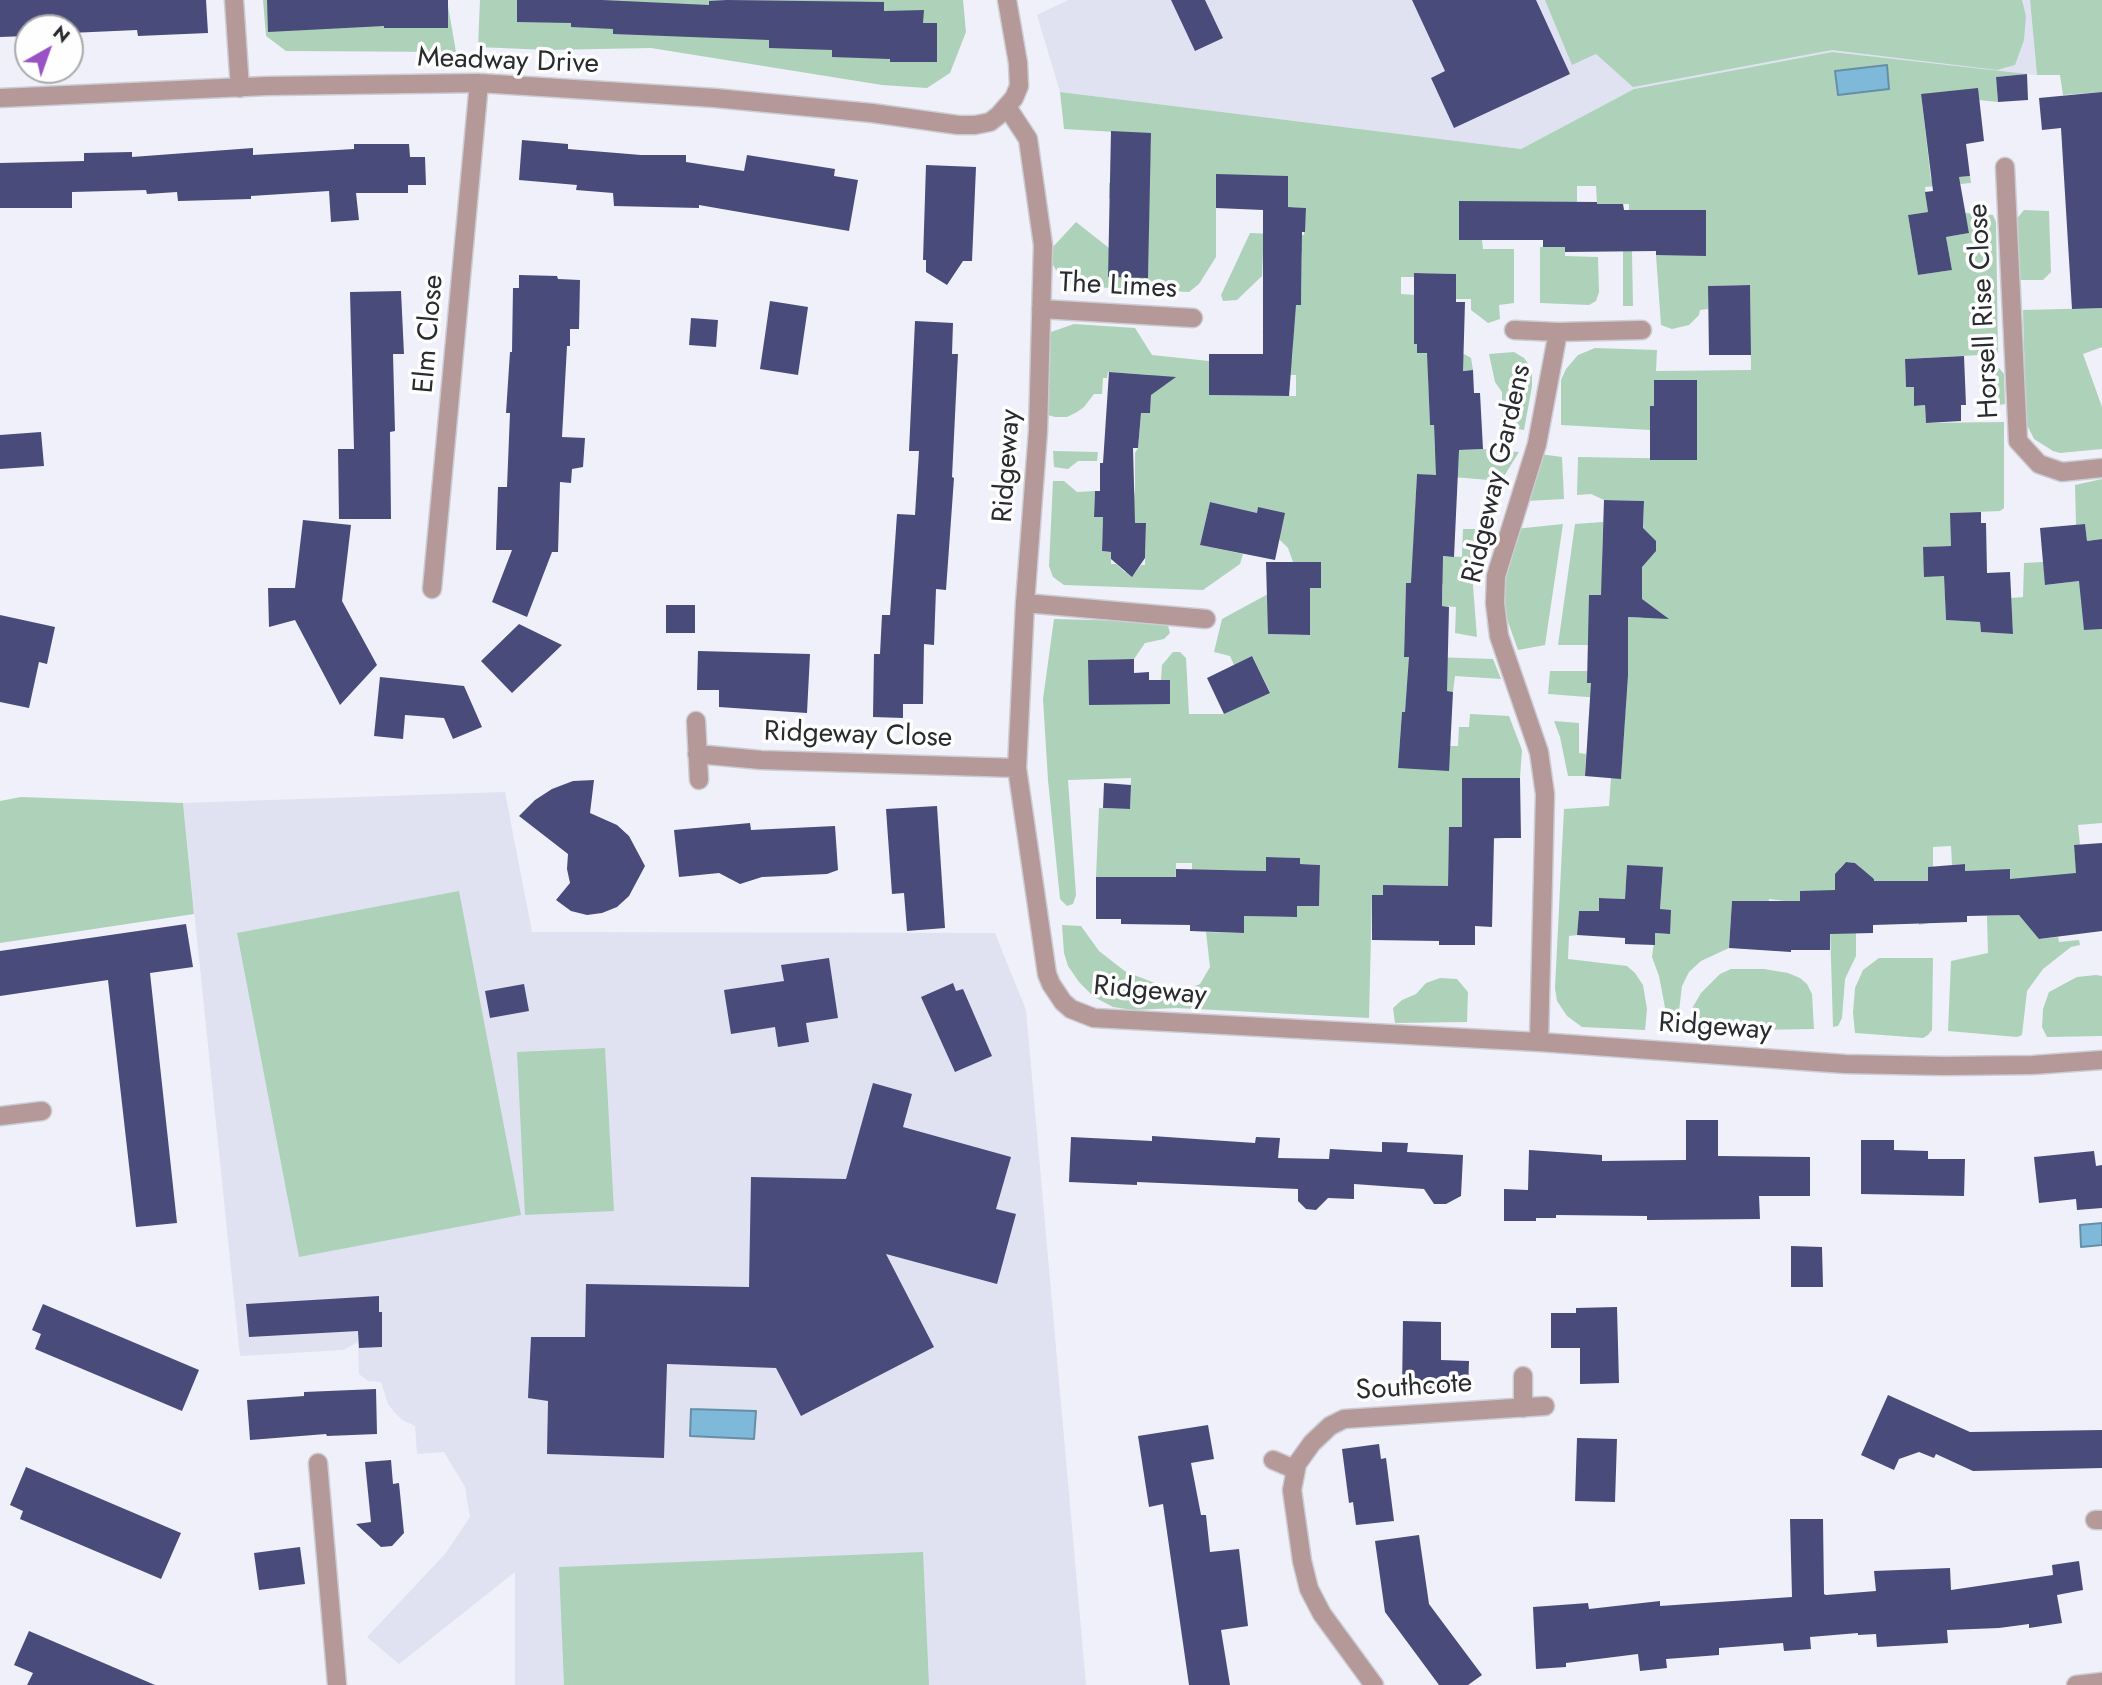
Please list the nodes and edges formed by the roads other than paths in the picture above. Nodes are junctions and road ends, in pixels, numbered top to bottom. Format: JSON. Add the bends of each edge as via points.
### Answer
{"nodes":[{"id":1,"x":234,"y":0,"type":"edge"},
{"id":2,"x":1007,"y":0,"type":"edge"},
{"id":3,"x":479,"y":83,"type":"junction"},
{"id":4,"x":240,"y":88,"type":"junction"},
{"id":5,"x":0,"y":98,"type":"edge"},
{"id":6,"x":1007,"y":107,"type":"junction"},
{"id":7,"x":2005,"y":167,"type":"dead end"},
{"id":8,"x":1041,"y":309,"type":"junction"},
{"id":9,"x":1193,"y":318,"type":"dead end"},
{"id":10,"x":1514,"y":330,"type":"dead end"},
{"id":11,"x":1642,"y":330,"type":"dead end"},
{"id":12,"x":1558,"y":332,"type":"junction"},
{"id":13,"x":2102,"y":468,"type":"edge"},
{"id":14,"x":432,"y":589,"type":"dead end"},
{"id":15,"x":1024,"y":603,"type":"junction"},
{"id":16,"x":1206,"y":619,"type":"dead end"},
{"id":17,"x":696,"y":721,"type":"dead end"},
{"id":18,"x":697,"y":754,"type":"junction"},
{"id":19,"x":1017,"y":768,"type":"junction"},
{"id":20,"x":699,"y":780,"type":"dead end"},
{"id":21,"x":1539,"y":1042,"type":"junction"},
{"id":22,"x":2102,"y":1060,"type":"edge"},
{"id":23,"x":42,"y":1111,"type":"dead end"},
{"id":24,"x":0,"y":1116,"type":"edge"},
{"id":25,"x":1523,"y":1376,"type":"dead end"},
{"id":26,"x":1545,"y":1406,"type":"dead end"},
{"id":27,"x":1522,"y":1408,"type":"junction"},
{"id":28,"x":1273,"y":1460,"type":"dead end"},
{"id":29,"x":318,"y":1463,"type":"dead end"},
{"id":30,"x":1294,"y":1469,"type":"junction"},
{"id":31,"x":2102,"y":1682,"type":"edge"},
{"id":32,"x":337,"y":1685,"type":"edge"},
{"id":33,"x":1374,"y":1685,"type":"edge"},
{"id":34,"x":2076,"y":1685,"type":"edge"}],
"edges":[{"from":1,"to":4,"type":"street"},
{"from":2,"to":6,"type":"street","via":[[1019,74],[1019,86]]},
{"from":3,"to":4,"type":"street","name":"Meadway Drive"},
{"from":3,"to":6,"type":"street","name":"Meadway Drive","via":[[715,98],[958,125],[990,122]]},
{"from":3,"to":14,"type":"street","name":"Elm Close"},
{"from":4,"to":5,"type":"street","name":"Meadway Drive"},
{"from":6,"to":8,"type":"street","name":"Ridgeway","via":[[1028,139],[1043,245]]},
{"from":7,"to":13,"type":"street","name":"Horsell Rise Close","via":[[2018,441],[2039,464],[2062,472]]},
{"from":8,"to":9,"type":"street","name":"The Limes"},
{"from":8,"to":15,"type":"street","name":"Ridgeway","via":[[1038,431]]},
{"from":10,"to":12,"type":"street"},
{"from":11,"to":12,"type":"street","name":"Ridgeway Gardens"},
{"from":12,"to":21,"type":"street","name":"Ridgeway Gardens","via":[[1537,444],[1496,576],[1495,603],[1499,636],[1539,752],[1545,794]]},
{"from":15,"to":16,"type":"street"},
{"from":15,"to":19,"type":"street","name":"Ridgeway"},
{"from":17,"to":18,"type":"street"},
{"from":18,"to":19,"type":"street","name":"Ridgeway Close"},
{"from":18,"to":20,"type":"street"},
{"from":19,"to":21,"type":"street","name":"Ridgeway","via":[[1047,974],[1056,995],[1071,1009],[1094,1018]]},
{"from":21,"to":22,"type":"street","name":"Ridgeway","via":[[1845,1064],[2033,1065]]},
{"from":23,"to":24,"type":"street"},
{"from":25,"to":27,"type":"street"},
{"from":26,"to":27,"type":"street","name":"Southcote"},
{"from":27,"to":30,"type":"street","name":"Southcote","via":[[1345,1419],[1312,1443]]},
{"from":28,"to":30,"type":"street"},
{"from":29,"to":32,"type":"street"},
{"from":30,"to":33,"type":"street","via":[[1292,1489],[1309,1589],[1327,1622]]},
{"from":31,"to":34,"type":"street"}]}
